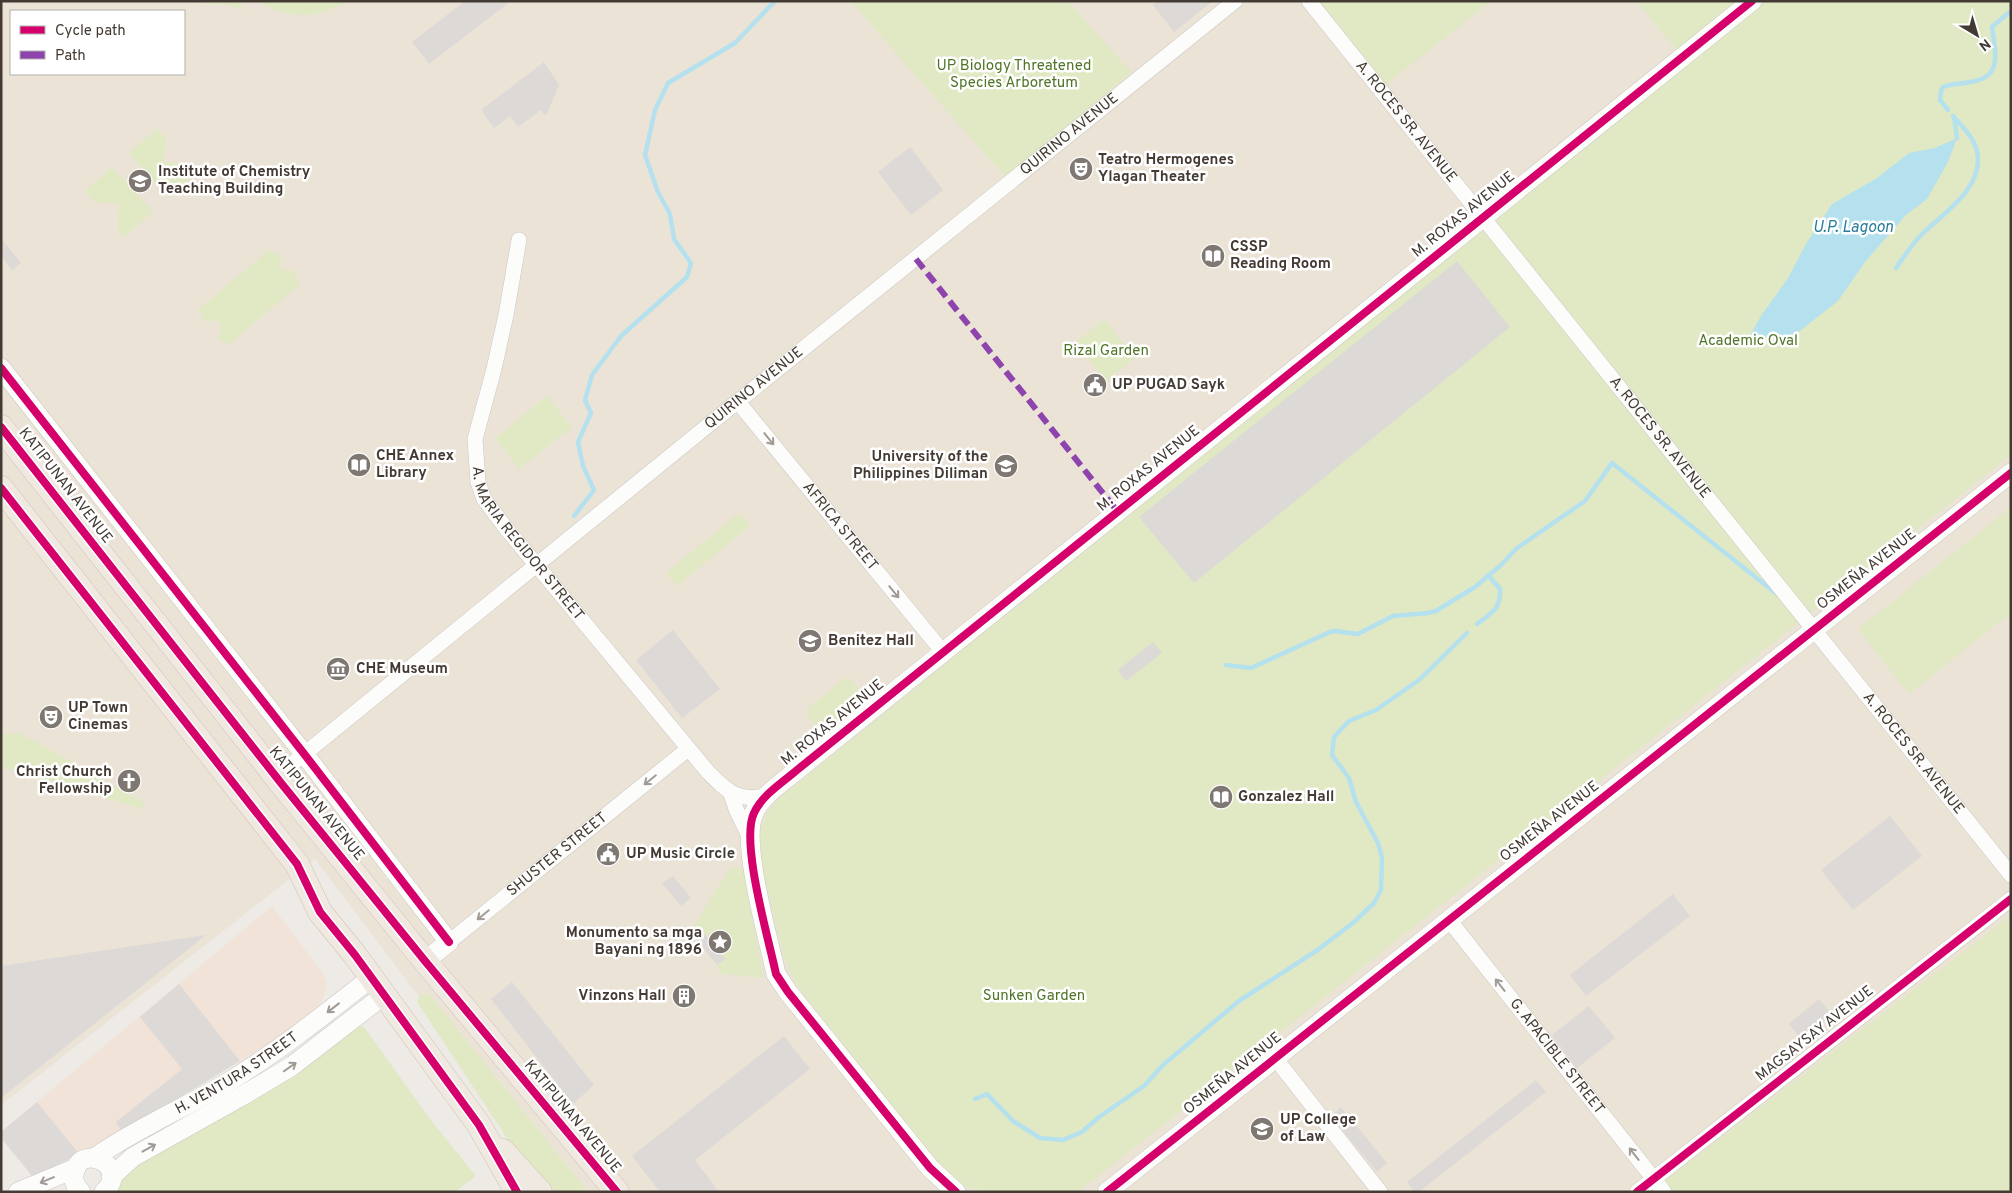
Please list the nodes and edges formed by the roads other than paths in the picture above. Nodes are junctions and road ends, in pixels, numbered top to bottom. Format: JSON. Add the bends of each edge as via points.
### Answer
{"nodes":[{"id":1,"x":1235,"y":1,"type":"edge"},
{"id":2,"x":1309,"y":1,"type":"edge"},
{"id":3,"x":1752,"y":1,"type":"edge"},
{"id":4,"x":1483,"y":217,"type":"junction"},
{"id":5,"x":519,"y":240,"type":"dead end"},
{"id":6,"x":1,"y":368,"type":"edge"},
{"id":7,"x":738,"y":402,"type":"junction"},
{"id":8,"x":1,"y":427,"type":"edge"},
{"id":9,"x":2011,"y":473,"type":"edge"},
{"id":10,"x":1,"y":488,"type":"edge"},
{"id":11,"x":52,"y":491,"type":"junction"},
{"id":12,"x":21,"y":513,"type":"junction"},
{"id":13,"x":537,"y":566,"type":"junction"},
{"id":14,"x":1814,"y":630,"type":"junction"},
{"id":15,"x":943,"y":652,"type":"junction"},
{"id":16,"x":688,"y":749,"type":"junction"},
{"id":17,"x":305,"y":755,"type":"junction"},
{"id":18,"x":276,"y":777,"type":"junction"},
{"id":19,"x":731,"y":794,"type":"junction"},
{"id":20,"x":766,"y":796,"type":"junction"},
{"id":21,"x":750,"y":836,"type":"junction"},
{"id":22,"x":2011,"y":875,"type":"edge"},
{"id":23,"x":2011,"y":899,"type":"edge"},
{"id":24,"x":1449,"y":920,"type":"junction"},
{"id":25,"x":449,"y":942,"type":"junction"},
{"id":26,"x":425,"y":961,"type":"junction"},
{"id":27,"x":378,"y":987,"type":"junction"},
{"id":28,"x":1275,"y":1058,"type":"junction"},
{"id":29,"x":482,"y":1130,"type":"junction"},
{"id":30,"x":586,"y":1155,"type":"junction"},
{"id":31,"x":94,"y":1158,"type":"junction"},
{"id":32,"x":76,"y":1168,"type":"junction"},
{"id":33,"x":1654,"y":1179,"type":"junction"},
{"id":34,"x":108,"y":1185,"type":"edge"},
{"id":35,"x":76,"y":1191,"type":"edge"},
{"id":36,"x":18,"y":1192,"type":"edge"},
{"id":37,"x":517,"y":1192,"type":"edge"},
{"id":38,"x":540,"y":1192,"type":"edge"},
{"id":39,"x":595,"y":1192,"type":"edge"},
{"id":40,"x":617,"y":1192,"type":"edge"},
{"id":41,"x":956,"y":1192,"type":"edge"},
{"id":42,"x":1107,"y":1192,"type":"edge"},
{"id":43,"x":1380,"y":1192,"type":"edge"},
{"id":44,"x":1637,"y":1192,"type":"edge"},
{"id":45,"x":1664,"y":1192,"type":"edge"}],
"edges":[{"from":1,"to":7,"type":"street","name":"QUIRINO AVENUE"},
{"from":2,"to":4,"type":"street","name":"A. ROCES SR. AVENUE"},
{"from":3,"to":4,"type":"street","name":"M. ROXAS AVENUE"},
{"from":4,"to":14,"type":"street","name":"A. ROCES SR. AVENUE"},
{"from":4,"to":15,"type":"street","name":"M. ROXAS AVENUE"},
{"from":5,"to":13,"type":"street","name":"A. MARIA REGIDOR STREET","via":[[494,369],[475,438],[476,459],[478,482],[484,499]]},
{"from":6,"to":17,"type":"street","name":"KATIPUNAN AVENUE"},
{"from":7,"to":13,"type":"street","name":"QUIRINO AVENUE"},
{"from":7,"to":15,"type":"street","name":"AFRICA STREET","one_way":true},
{"from":8,"to":11,"type":"main road","name":"KATIPUNAN AVENUE"},
{"from":9,"to":14,"type":"street","name":"OSMEÑA AVENUE"},
{"from":10,"to":12,"type":"main road"},
{"from":11,"to":12,"type":"main road"},
{"from":11,"to":18,"type":"main road","name":"KATIPUNAN AVENUE"},
{"from":12,"to":27,"type":"main road","via":[[297,864],[320,912]]},
{"from":13,"to":16,"type":"street","name":"A. MARIA REGIDOR STREET"},
{"from":13,"to":17,"type":"street","name":"QUIRINO AVENUE"},
{"from":14,"to":22,"type":"street","name":"A. ROCES SR. AVENUE"},
{"from":14,"to":24,"type":"street","name":"OSMEÑA AVENUE"},
{"from":15,"to":20,"type":"street","name":"M. ROXAS AVENUE"},
{"from":16,"to":19,"type":"street","name":"A. MARIA REGIDOR STREET"},
{"from":16,"to":25,"type":"street","name":"SHUSTER STREET","one_way":true},
{"from":17,"to":18,"type":"street","name":"QUIRINO AVENUE"},
{"from":17,"to":25,"type":"street","name":"KATIPUNAN AVENUE"},
{"from":18,"to":26,"type":"main road","name":"KATIPUNAN AVENUE"},
{"from":19,"to":20,"type":"street","via":[[752,798]]},
{"from":19,"to":21,"type":"street","name":"A. MARIA REGIDOR STREET"},
{"from":20,"to":21,"type":"street","name":"M. ROXAS AVENUE","via":[[754,811]]},
{"from":21,"to":41,"type":"street","name":"M. ROXAS AVENUE","via":[[749,845],[776,974],[930,1168]]},
{"from":23,"to":33,"type":"street","name":"MAGSAYSAY AVENUE"},
{"from":24,"to":28,"type":"street","name":"OSMEÑA AVENUE"},
{"from":33,"to":24,"type":"street","name":"G. APACIBLE STREET","one_way":true},
{"from":25,"to":26,"type":"street","name":"SHUSTER STREET"},
{"from":26,"to":30,"type":"main road","name":"KATIPUNAN AVENUE"},
{"from":27,"to":29,"type":"main road"},
{"from":27,"to":31,"type":"street","name":"H. VENTURA STREET","one_way":true,"via":[[228,1082]]},
{"from":34,"to":27,"type":"street","name":"H. VENTURA STREET","one_way":true,"via":[[133,1157],[292,1066]]},
{"from":28,"to":42,"type":"street","name":"OSMEÑA AVENUE"},
{"from":28,"to":43,"type":"street"},
{"from":29,"to":37,"type":"main road"},
{"from":29,"to":38,"type":"main road"},
{"from":30,"to":39,"type":"main road"},
{"from":30,"to":40,"type":"main road","name":"KATIPUNAN AVENUE"},
{"from":31,"to":32,"type":"street","name":"H. VENTURA STREET","via":[[83,1160]]},
{"from":31,"to":34,"type":"street","via":[[105,1162],[111,1172]]},
{"from":32,"to":35,"type":"street"},
{"from":32,"to":36,"type":"street","one_way":true},
{"from":33,"to":44,"type":"street","name":"MAGSAYSAY AVENUE"},
{"from":33,"to":45,"type":"street","name":"G. APACIBLE STREET"}]}
